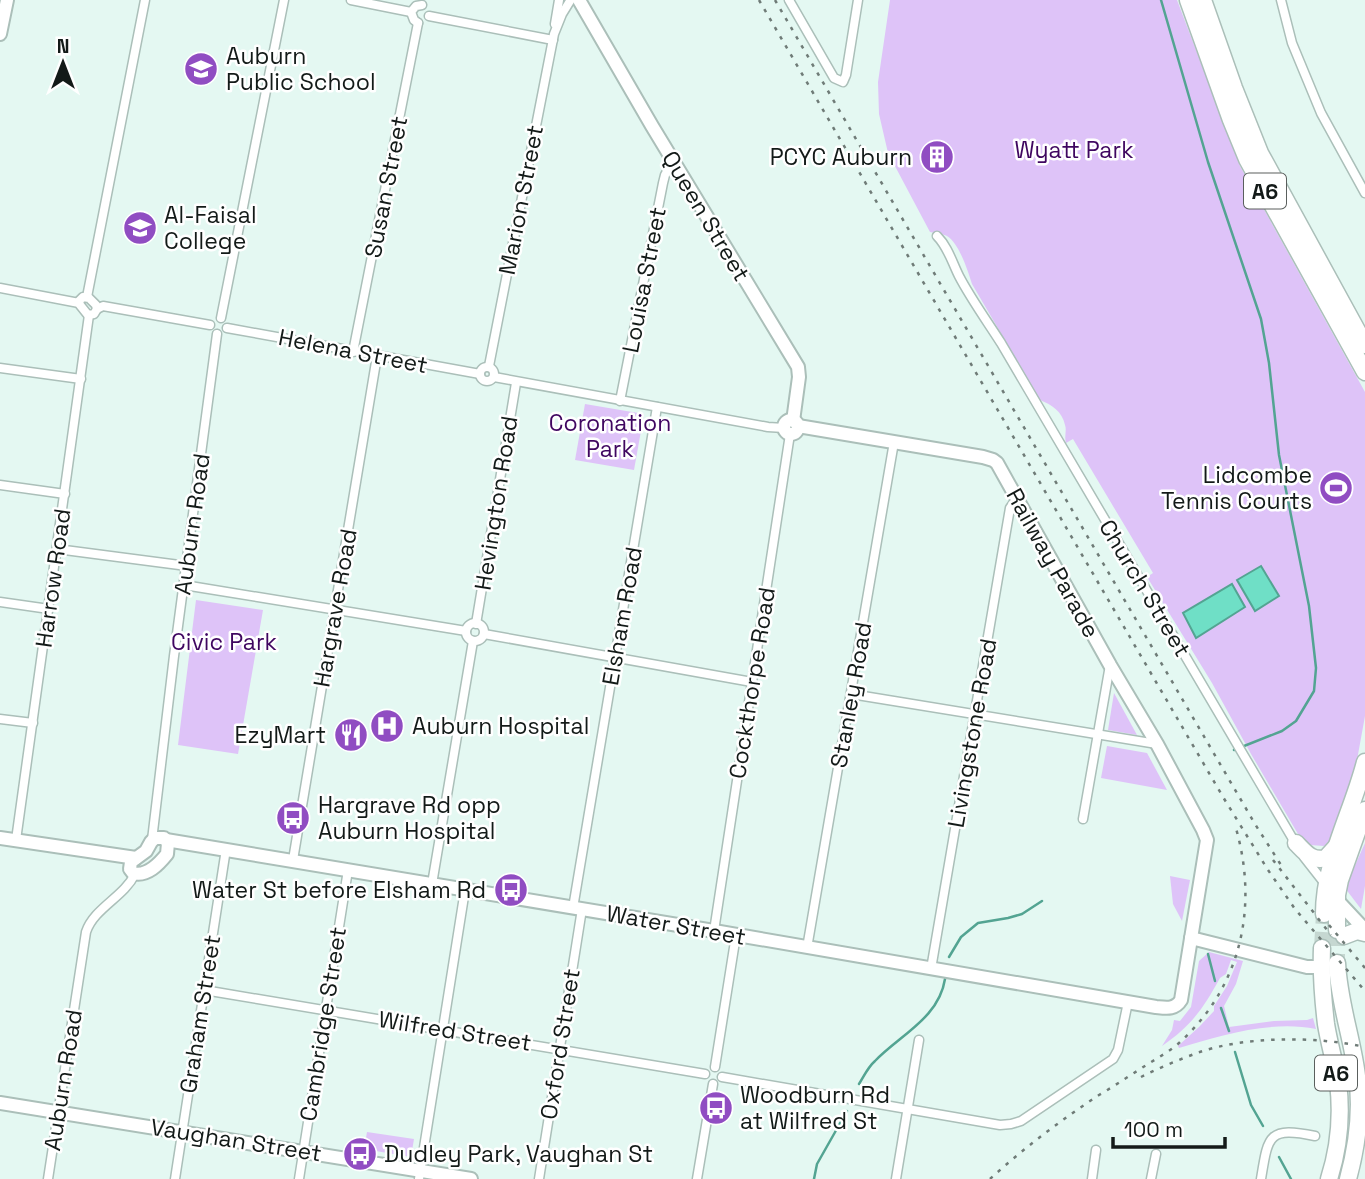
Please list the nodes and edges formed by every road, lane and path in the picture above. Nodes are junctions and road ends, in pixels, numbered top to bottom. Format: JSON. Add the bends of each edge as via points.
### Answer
{"nodes":[{"id":1,"x":7,"y":0,"type":"edge"},
{"id":2,"x":145,"y":0,"type":"edge"},
{"id":3,"x":284,"y":0,"type":"edge"},
{"id":4,"x":351,"y":0,"type":"edge"},
{"id":5,"x":570,"y":0,"type":"edge"},
{"id":6,"x":789,"y":0,"type":"edge"},
{"id":7,"x":858,"y":0,"type":"edge"},
{"id":8,"x":1188,"y":0,"type":"edge"},
{"id":9,"x":1203,"y":0,"type":"edge"},
{"id":10,"x":1281,"y":0,"type":"edge"},
{"id":11,"x":422,"y":3,"type":"edge"},
{"id":12,"x":411,"y":12,"type":"junction"},
{"id":13,"x":429,"y":16,"type":"junction"},
{"id":14,"x":418,"y":23,"type":"junction"},
{"id":15,"x":0,"y":34,"type":"edge"},
{"id":16,"x":554,"y":37,"type":"junction"},
{"id":17,"x":673,"y":161,"type":"junction"},
{"id":18,"x":1365,"y":193,"type":"edge"},
{"id":19,"x":937,"y":236,"type":"dead end"},
{"id":20,"x":0,"y":288,"type":"edge"},
{"id":21,"x":87,"y":297,"type":"junction"},
{"id":22,"x":79,"y":303,"type":"junction"},
{"id":23,"x":97,"y":309,"type":"junction"},
{"id":24,"x":89,"y":315,"type":"junction"},
{"id":25,"x":221,"y":318,"type":"junction"},
{"id":26,"x":211,"y":325,"type":"junction"},
{"id":27,"x":227,"y":328,"type":"junction"},
{"id":28,"x":218,"y":334,"type":"junction"},
{"id":29,"x":1365,"y":345,"type":"edge"},
{"id":30,"x":353,"y":352,"type":"junction"},
{"id":31,"x":377,"y":356,"type":"junction"},
{"id":32,"x":489,"y":366,"type":"junction"},
{"id":33,"x":0,"y":368,"type":"edge"},
{"id":34,"x":1365,"y":372,"type":"edge"},
{"id":35,"x":480,"y":374,"type":"junction"},
{"id":36,"x":494,"y":377,"type":"junction"},
{"id":37,"x":81,"y":379,"type":"junction"},
{"id":38,"x":516,"y":383,"type":"junction"},
{"id":39,"x":620,"y":401,"type":"junction"},
{"id":40,"x":795,"y":405,"type":"junction"},
{"id":41,"x":657,"y":407,"type":"junction"},
{"id":42,"x":795,"y":427,"type":"junction"},
{"id":43,"x":894,"y":442,"type":"junction"},
{"id":44,"x":0,"y":485,"type":"edge"},
{"id":45,"x":65,"y":494,"type":"junction"},
{"id":46,"x":1017,"y":498,"type":"junction"},
{"id":47,"x":57,"y":549,"type":"junction"},
{"id":48,"x":187,"y":566,"type":"junction"},
{"id":49,"x":184,"y":586,"type":"junction"},
{"id":50,"x":0,"y":602,"type":"edge"},
{"id":51,"x":49,"y":609,"type":"junction"},
{"id":52,"x":335,"y":610,"type":"junction"},
{"id":53,"x":476,"y":624,"type":"junction"},
{"id":54,"x":466,"y":631,"type":"junction"},
{"id":55,"x":484,"y":634,"type":"junction"},
{"id":56,"x":473,"y":641,"type":"junction"},
{"id":57,"x":615,"y":659,"type":"junction"},
{"id":58,"x":1110,"y":665,"type":"junction"},
{"id":59,"x":752,"y":682,"type":"junction"},
{"id":60,"x":851,"y":694,"type":"junction"},
{"id":61,"x":975,"y":714,"type":"junction"},
{"id":62,"x":0,"y":719,"type":"edge"},
{"id":63,"x":33,"y":723,"type":"junction"},
{"id":64,"x":1099,"y":735,"type":"junction"},
{"id":65,"x":1157,"y":744,"type":"junction"},
{"id":66,"x":1365,"y":762,"type":"edge"},
{"id":67,"x":1365,"y":810,"type":"edge"},
{"id":68,"x":1083,"y":819,"type":"dead end"},
{"id":69,"x":0,"y":838,"type":"edge"},
{"id":70,"x":16,"y":840,"type":"junction"},
{"id":71,"x":152,"y":840,"type":"junction"},
{"id":72,"x":166,"y":840,"type":"junction"},
{"id":73,"x":1296,"y":843,"type":"junction"},
{"id":74,"x":1337,"y":845,"type":"junction"},
{"id":75,"x":226,"y":849,"type":"junction"},
{"id":76,"x":136,"y":858,"type":"junction"},
{"id":77,"x":293,"y":860,"type":"junction"},
{"id":78,"x":348,"y":870,"type":"junction"},
{"id":79,"x":135,"y":874,"type":"junction"},
{"id":80,"x":1341,"y":876,"type":"junction"},
{"id":81,"x":432,"y":884,"type":"junction"},
{"id":82,"x":1326,"y":885,"type":"junction"},
{"id":83,"x":465,"y":890,"type":"junction"},
{"id":84,"x":1337,"y":900,"type":"junction"},
{"id":85,"x":578,"y":909,"type":"junction"},
{"id":86,"x":1324,"y":914,"type":"tunnel mouth"},
{"id":87,"x":714,"y":931,"type":"junction"},
{"id":88,"x":1365,"y":931,"type":"edge"},
{"id":89,"x":736,"y":935,"type":"junction"},
{"id":90,"x":1191,"y":938,"type":"junction"},
{"id":91,"x":807,"y":948,"type":"junction"},
{"id":92,"x":1322,"y":948,"type":"tunnel mouth"},
{"id":93,"x":1329,"y":965,"type":"junction"},
{"id":94,"x":931,"y":968,"type":"junction"},
{"id":95,"x":204,"y":990,"type":"junction"},
{"id":96,"x":1128,"y":1002,"type":"junction"},
{"id":97,"x":326,"y":1010,"type":"junction"},
{"id":98,"x":442,"y":1030,"type":"junction"},
{"id":99,"x":919,"y":1040,"type":"dead end"},
{"id":100,"x":560,"y":1049,"type":"junction"},
{"id":101,"x":716,"y":1067,"type":"junction"},
{"id":102,"x":705,"y":1074,"type":"junction"},
{"id":103,"x":722,"y":1077,"type":"junction"},
{"id":104,"x":713,"y":1084,"type":"junction"},
{"id":105,"x":0,"y":1103,"type":"edge"},
{"id":106,"x":907,"y":1108,"type":"junction"},
{"id":107,"x":58,"y":1112,"type":"junction"},
{"id":108,"x":183,"y":1132,"type":"junction"},
{"id":109,"x":1315,"y":1136,"type":"dead end"},
{"id":110,"x":1096,"y":1150,"type":"dead end"},
{"id":111,"x":303,"y":1151,"type":"junction"},
{"id":112,"x":1156,"y":1154,"type":"dead end"},
{"id":113,"x":419,"y":1175,"type":"edge"},
{"id":114,"x":48,"y":1179,"type":"edge"},
{"id":115,"x":175,"y":1179,"type":"edge"},
{"id":116,"x":299,"y":1179,"type":"edge"},
{"id":117,"x":471,"y":1179,"type":"edge"},
{"id":118,"x":539,"y":1179,"type":"edge"},
{"id":119,"x":697,"y":1179,"type":"edge"},
{"id":120,"x":896,"y":1179,"type":"edge"},
{"id":121,"x":1092,"y":1179,"type":"edge"},
{"id":122,"x":1152,"y":1179,"type":"edge"},
{"id":123,"x":1261,"y":1179,"type":"edge"},
{"id":124,"x":1329,"y":1179,"type":"edge"},
{"id":125,"x":1348,"y":1179,"type":"edge"}],
"edges":[{"from":1,"to":15,"type":"street"},
{"from":2,"to":21,"type":"street"},
{"from":3,"to":25,"type":"street"},
{"from":4,"to":12,"type":"street"},
{"from":5,"to":16,"type":"street","name":"Marion Street"},
{"from":5,"to":17,"type":"street","name":"Queen Street","via":[[588,18]]},
{"from":6,"to":7,"type":"street","via":[[834,78],[843,82]]},
{"from":8,"to":34,"type":"highway","number":"A6","via":[[1247,159]]},
{"from":9,"to":29,"type":"highway","number":"A6","via":[[1260,153]]},
{"from":10,"to":18,"type":"street","via":[[1292,43],[1321,113]]},
{"from":11,"to":12,"type":"street"},
{"from":11,"to":13,"type":"street"},
{"from":12,"to":14,"type":"street"},
{"from":13,"to":14,"type":"street"},
{"from":13,"to":16,"type":"street"},
{"from":14,"to":30,"type":"street","name":"Susan Street"},
{"from":16,"to":32,"type":"street","name":"Marion Street"},
{"from":17,"to":39,"type":"street","name":"Louisa Street","via":[[663,183]]},
{"from":17,"to":40,"type":"street","name":"Queen Street","via":[[798,368]]},
{"from":19,"to":73,"type":"street","name":"Church Street"},
{"from":20,"to":22,"type":"street"},
{"from":21,"to":22,"type":"street"},
{"from":21,"to":23,"type":"street"},
{"from":22,"to":24,"type":"street"},
{"from":23,"to":24,"type":"street"},
{"from":23,"to":26,"type":"street","via":[[103,306]]},
{"from":24,"to":37,"type":"street","name":"Harrow Road"},
{"from":25,"to":26,"type":"street"},
{"from":25,"to":27,"type":"street"},
{"from":26,"to":28,"type":"street"},
{"from":27,"to":28,"type":"street"},
{"from":27,"to":30,"type":"street","name":"Helena Street"},
{"from":28,"to":48,"type":"street","name":"Auburn Road"},
{"from":30,"to":31,"type":"street","name":"Helena Street"},
{"from":31,"to":35,"type":"street","name":"Helena Street"},
{"from":31,"to":52,"type":"street","name":"Hargrave Road"},
{"from":32,"to":35,"type":"street"},
{"from":32,"to":36,"type":"street"},
{"from":33,"to":37,"type":"street"},
{"from":35,"to":36,"type":"street","via":[[486,381]]},
{"from":36,"to":38,"type":"street"},
{"from":37,"to":45,"type":"street","name":"Harrow Road"},
{"from":38,"to":39,"type":"street"},
{"from":38,"to":53,"type":"street","name":"Hevington Road"},
{"from":39,"to":41,"type":"street"},
{"from":40,"to":42,"type":"street","name":"Queen Street"},
{"from":40,"to":42,"type":"street","via":[[804,420]]},
{"from":41,"to":42,"type":"street","via":[[768,427]]},
{"from":41,"to":57,"type":"street","name":"Elsham Road"},
{"from":42,"to":43,"type":"street","name":"Railway Parade"},
{"from":42,"to":59,"type":"street","name":"Cockthorpe Road"},
{"from":43,"to":46,"type":"street","name":"Railway Parade","via":[[993,460]]},
{"from":43,"to":60,"type":"street","name":"Stanley Road"},
{"from":44,"to":45,"type":"street"},
{"from":45,"to":47,"type":"street","name":"Harrow Road"},
{"from":46,"to":58,"type":"street","name":"Railway Parade"},
{"from":46,"to":61,"type":"street","name":"Livingstone Road","via":[[1010,508]]},
{"from":47,"to":48,"type":"street"},
{"from":47,"to":51,"type":"street","name":"Harrow Road"},
{"from":48,"to":49,"type":"street","name":"Auburn Road"},
{"from":49,"to":52,"type":"street"},
{"from":49,"to":71,"type":"street","name":"Auburn Road"},
{"from":50,"to":51,"type":"street"},
{"from":51,"to":63,"type":"street","name":"Harrow Road"},
{"from":52,"to":54,"type":"street"},
{"from":52,"to":77,"type":"street","name":"Hargrave Road"},
{"from":53,"to":54,"type":"street"},
{"from":53,"to":55,"type":"street"},
{"from":54,"to":56,"type":"street"},
{"from":55,"to":56,"type":"street"},
{"from":55,"to":57,"type":"street"},
{"from":56,"to":81,"type":"street"},
{"from":57,"to":59,"type":"street"},
{"from":57,"to":85,"type":"street","name":"Elsham Road"},
{"from":58,"to":64,"type":"street"},
{"from":58,"to":65,"type":"street","name":"Railway Parade"},
{"from":59,"to":87,"type":"street","name":"Cockthorpe Road"},
{"from":60,"to":61,"type":"street"},
{"from":60,"to":91,"type":"street","name":"Stanley Road"},
{"from":61,"to":64,"type":"street"},
{"from":61,"to":94,"type":"street","name":"Livingstone Road"},
{"from":62,"to":63,"type":"street"},
{"from":63,"to":70,"type":"street","name":"Harrow Road"},
{"from":64,"to":65,"type":"street"},
{"from":64,"to":68,"type":"street"},
{"from":65,"to":90,"type":"street","name":"Railway Parade","via":[[1207,840]]},
{"from":66,"to":74,"type":"highway"},
{"from":67,"to":80,"type":"highway"},
{"from":69,"to":70,"type":"street"},
{"from":70,"to":76,"type":"street"},
{"from":71,"to":72,"type":"street","name":"Water Street"},
{"from":71,"to":76,"type":"street"},
{"from":72,"to":75,"type":"street","name":"Water Street"},
{"from":72,"to":79,"type":"street","via":[[165,857],[148,872]]},
{"from":73,"to":74,"type":"highway","via":[[1321,860]]},
{"from":73,"to":82,"type":"street","name":"Church Street"},
{"from":74,"to":82,"type":"highway"},
{"from":75,"to":77,"type":"street","name":"Water Street"},
{"from":75,"to":95,"type":"street","name":"Graham Street"},
{"from":76,"to":79,"type":"street","via":[[130,865]]},
{"from":77,"to":78,"type":"street","name":"Water Street"},
{"from":78,"to":81,"type":"street","name":"Water Street"},
{"from":78,"to":97,"type":"street","name":"Cambridge Street"},
{"from":79,"to":107,"type":"street","name":"Auburn Road","via":[[87,928]]},
{"from":80,"to":82,"type":"highway"},
{"from":80,"to":84,"type":"highway"},
{"from":81,"to":83,"type":"street","name":"Water Street"},
{"from":82,"to":84,"type":"highway","name":"Church Street"},
{"from":82,"to":86,"type":"highway"},
{"from":83,"to":85,"type":"street","name":"Water Street"},
{"from":83,"to":98,"type":"street"},
{"from":84,"to":88,"type":"street","name":"Church Street"},
{"from":84,"to":88,"type":"highway","via":[[1340,933]]},
{"from":85,"to":87,"type":"street","name":"Water Street"},
{"from":85,"to":100,"type":"street","name":"Oxford Street"},
{"from":87,"to":89,"type":"street","name":"Water Street"},
{"from":89,"to":91,"type":"street","name":"Water Street"},
{"from":89,"to":101,"type":"street"},
{"from":90,"to":93,"type":"street","via":[[1307,967]]},
{"from":90,"to":96,"type":"street","name":"Water Street","via":[[1181,1000],[1176,1006]]},
{"from":91,"to":94,"type":"street","name":"Water Street"},
{"from":92,"to":93,"type":"highway","number":"A6"},
{"from":93,"to":124,"type":"highway","number":"A6","via":[[1325,1015],[1339,1105]]},
{"from":93,"to":125,"type":"highway","number":"A6","via":[[1359,1088],[1357,1136]]},
{"from":94,"to":96,"type":"street","name":"Water Street"},
{"from":95,"to":97,"type":"street","name":"Wilfred Street"},
{"from":95,"to":108,"type":"street","name":"Graham Street"},
{"from":96,"to":106,"type":"street","via":[[1114,1059],[1021,1121],[1000,1125]]},
{"from":97,"to":98,"type":"street","name":"Wilfred Street"},
{"from":97,"to":111,"type":"street","name":"Cambridge Street"},
{"from":98,"to":100,"type":"street","name":"Wilfred Street"},
{"from":98,"to":113,"type":"street"},
{"from":99,"to":106,"type":"street"},
{"from":100,"to":102,"type":"street","name":"Wilfred Street"},
{"from":100,"to":118,"type":"street","name":"Oxford Street"},
{"from":101,"to":102,"type":"street"},
{"from":101,"to":103,"type":"street"},
{"from":102,"to":104,"type":"street"},
{"from":103,"to":104,"type":"street"},
{"from":103,"to":106,"type":"street"},
{"from":104,"to":119,"type":"street"},
{"from":105,"to":107,"type":"street","name":"Vaughan Street"},
{"from":106,"to":120,"type":"street"},
{"from":107,"to":108,"type":"street","name":"Vaughan Street"},
{"from":107,"to":114,"type":"street","name":"Auburn Road"},
{"from":108,"to":111,"type":"street","name":"Vaughan Street"},
{"from":108,"to":115,"type":"street","name":"Graham Street"},
{"from":109,"to":123,"type":"street","via":[[1287,1132],[1275,1136],[1268,1143]]},
{"from":110,"to":121,"type":"street"},
{"from":111,"to":113,"type":"street","name":"Vaughan Street"},
{"from":111,"to":116,"type":"street","name":"Cambridge Street"},
{"from":112,"to":122,"type":"street"},
{"from":113,"to":117,"type":"street","name":"Vaughan Street"}]}
